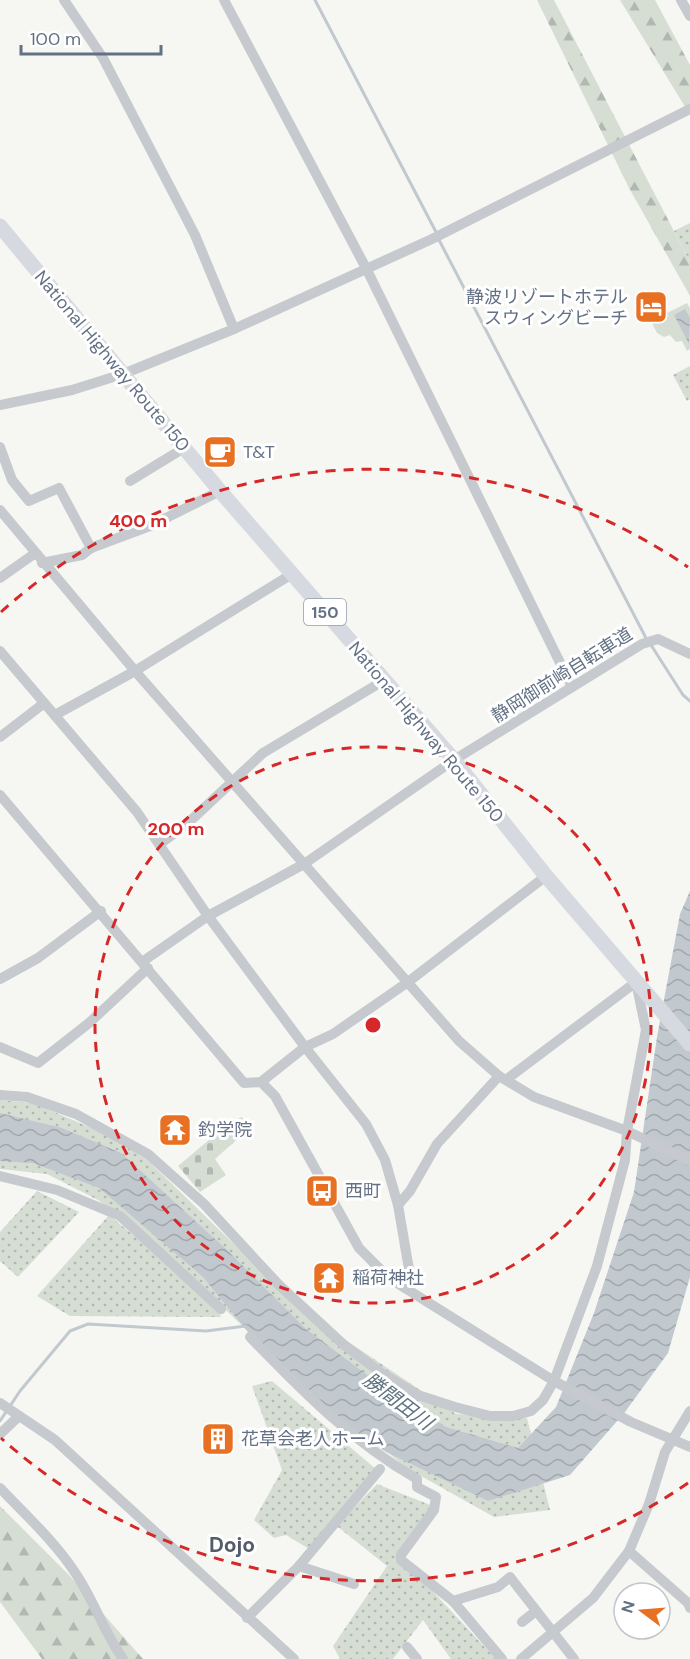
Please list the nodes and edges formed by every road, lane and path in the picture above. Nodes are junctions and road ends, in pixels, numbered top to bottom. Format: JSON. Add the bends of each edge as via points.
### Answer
{"nodes":[{"id":1,"x":64,"y":0,"type":"edge"},
{"id":2,"x":224,"y":0,"type":"edge"},
{"id":3,"x":681,"y":0,"type":"edge"},
{"id":4,"x":690,"y":16,"type":"edge"},
{"id":5,"x":690,"y":109,"type":"edge"},
{"id":6,"x":0,"y":226,"type":"edge"},
{"id":7,"x":367,"y":270,"type":"junction"},
{"id":8,"x":234,"y":328,"type":"junction"},
{"id":9,"x":123,"y":374,"type":"junction"},
{"id":10,"x":0,"y":405,"type":"edge"},
{"id":11,"x":0,"y":447,"type":"edge"},
{"id":12,"x":184,"y":448,"type":"junction"},
{"id":13,"x":129,"y":481,"type":"dead end"},
{"id":14,"x":220,"y":491,"type":"junction"},
{"id":15,"x":0,"y":510,"type":"edge"},
{"id":16,"x":91,"y":548,"type":"junction"},
{"id":17,"x":34,"y":554,"type":"junction"},
{"id":18,"x":42,"y":563,"type":"junction"},
{"id":19,"x":292,"y":574,"type":"junction"},
{"id":20,"x":0,"y":578,"type":"edge"},
{"id":21,"x":0,"y":651,"type":"edge"},
{"id":22,"x":690,"y":654,"type":"edge"},
{"id":23,"x":135,"y":671,"type":"junction"},
{"id":24,"x":383,"y":681,"type":"junction"},
{"id":25,"x":572,"y":687,"type":"junction"},
{"id":26,"x":43,"y":704,"type":"junction"},
{"id":27,"x":54,"y":715,"type":"junction"},
{"id":28,"x":0,"y":737,"type":"edge"},
{"id":29,"x":454,"y":760,"type":"junction"},
{"id":30,"x":231,"y":783,"type":"junction"},
{"id":31,"x":0,"y":795,"type":"edge"},
{"id":32,"x":159,"y":844,"type":"junction"},
{"id":33,"x":304,"y":864,"type":"junction"},
{"id":34,"x":546,"y":876,"type":"junction"},
{"id":35,"x":101,"y":911,"type":"junction"},
{"id":36,"x":208,"y":916,"type":"junction"},
{"id":37,"x":145,"y":965,"type":"junction"},
{"id":38,"x":0,"y":980,"type":"edge"},
{"id":39,"x":408,"y":982,"type":"junction"},
{"id":40,"x":636,"y":982,"type":"junction"},
{"id":41,"x":690,"y":1044,"type":"edge"},
{"id":42,"x":0,"y":1047,"type":"edge"},
{"id":43,"x":305,"y":1047,"type":"junction"},
{"id":44,"x":503,"y":1077,"type":"junction"},
{"id":45,"x":261,"y":1082,"type":"junction"},
{"id":46,"x":0,"y":1095,"type":"edge"},
{"id":47,"x":632,"y":1133,"type":"junction"},
{"id":48,"x":690,"y":1161,"type":"edge"},
{"id":49,"x":0,"y":1176,"type":"edge"},
{"id":50,"x":398,"y":1205,"type":"junction"},
{"id":51,"x":405,"y":1288,"type":"junction"},
{"id":52,"x":220,"y":1309,"type":"dead end"},
{"id":53,"x":250,"y":1337,"type":"dead end"},
{"id":54,"x":556,"y":1382,"type":"junction"},
{"id":55,"x":2,"y":1404,"type":"edge"},
{"id":56,"x":690,"y":1411,"type":"edge"},
{"id":57,"x":16,"y":1414,"type":"junction"},
{"id":58,"x":0,"y":1434,"type":"edge"},
{"id":59,"x":672,"y":1439,"type":"junction"},
{"id":60,"x":690,"y":1447,"type":"edge"},
{"id":61,"x":380,"y":1469,"type":"dead end"},
{"id":62,"x":0,"y":1488,"type":"edge"},
{"id":63,"x":629,"y":1551,"type":"junction"},
{"id":64,"x":299,"y":1566,"type":"junction"},
{"id":65,"x":354,"y":1584,"type":"dead end"},
{"id":66,"x":453,"y":1601,"type":"junction"},
{"id":67,"x":690,"y":1608,"type":"edge"},
{"id":68,"x":536,"y":1611,"type":"junction"},
{"id":69,"x":247,"y":1618,"type":"junction"},
{"id":70,"x":522,"y":1622,"type":"dead end"},
{"id":71,"x":552,"y":1634,"type":"junction"},
{"id":72,"x":407,"y":1647,"type":"dead end"},
{"id":73,"x":123,"y":1659,"type":"edge"},
{"id":74,"x":294,"y":1659,"type":"edge"},
{"id":75,"x":417,"y":1659,"type":"edge"},
{"id":76,"x":502,"y":1659,"type":"edge"},
{"id":77,"x":521,"y":1659,"type":"edge"},
{"id":78,"x":574,"y":1659,"type":"edge"}],
"edges":[{"from":1,"to":8,"type":"street","via":[[103,58],[195,235]]},
{"from":2,"to":7,"type":"street"},
{"from":3,"to":4,"type":"street"},
{"from":5,"to":7,"type":"street"},
{"from":6,"to":9,"type":"highway","name":"National Highway Route 150","number":"150"},
{"from":7,"to":8,"type":"street"},
{"from":7,"to":25,"type":"street"},
{"from":8,"to":9,"type":"street"},
{"from":9,"to":10,"type":"street","via":[[72,390]]},
{"from":9,"to":12,"type":"highway","name":"National Highway Route 150","number":"150"},
{"from":11,"to":16,"type":"street","via":[[12,480],[29,501],[59,488]]},
{"from":12,"to":13,"type":"street"},
{"from":12,"to":14,"type":"highway","name":"National Highway Route 150","number":"150"},
{"from":14,"to":16,"type":"street","via":[[150,526]]},
{"from":14,"to":19,"type":"highway","name":"National Highway Route 150","number":"150"},
{"from":15,"to":17,"type":"street"},
{"from":16,"to":18,"type":"street","via":[[82,555]]},
{"from":17,"to":18,"type":"street"},
{"from":17,"to":20,"type":"street"},
{"from":18,"to":23,"type":"street"},
{"from":19,"to":23,"type":"street"},
{"from":19,"to":24,"type":"highway","name":"National Highway Route 150","number":"150"},
{"from":21,"to":26,"type":"street"},
{"from":22,"to":25,"type":"street","name":"静岡御前崎自転車道","via":[[664,640],[647,642]]},
{"from":23,"to":27,"type":"street"},
{"from":23,"to":30,"type":"street"},
{"from":24,"to":29,"type":"highway","name":"National Highway Route 150","number":"150"},
{"from":24,"to":30,"type":"street","via":[[263,753]]},
{"from":25,"to":29,"type":"street","name":"静岡御前崎自転車道"},
{"from":26,"to":27,"type":"street"},
{"from":26,"to":28,"type":"street"},
{"from":27,"to":32,"type":"street","via":[[97,763]]},
{"from":29,"to":33,"type":"street","name":"静岡御前崎自転車道"},
{"from":29,"to":34,"type":"highway","name":"National Highway Route 150","number":"150"},
{"from":30,"to":32,"type":"street"},
{"from":30,"to":33,"type":"street"},
{"from":31,"to":35,"type":"street"},
{"from":32,"to":36,"type":"street"},
{"from":33,"to":36,"type":"street","name":"静岡御前崎自転車道"},
{"from":33,"to":39,"type":"street"},
{"from":34,"to":39,"type":"street"},
{"from":34,"to":40,"type":"highway","name":"National Highway Route 150","number":"150"},
{"from":35,"to":37,"type":"street"},
{"from":35,"to":38,"type":"street","via":[[38,958]]},
{"from":36,"to":37,"type":"street","name":"静岡御前崎自転車道"},
{"from":36,"to":43,"type":"street"},
{"from":37,"to":42,"type":"street","name":"静岡御前崎自転車道","via":[[89,1023],[38,1063]]},
{"from":37,"to":45,"type":"street","via":[[244,1083]]},
{"from":39,"to":43,"type":"street","via":[[333,1034]]},
{"from":39,"to":44,"type":"street","via":[[459,1041]]},
{"from":40,"to":41,"type":"highway","name":"National Highway Route 150","number":"150"},
{"from":40,"to":44,"type":"street"},
{"from":40,"to":47,"type":"street","via":[[646,1030]]},
{"from":43,"to":45,"type":"street"},
{"from":43,"to":50,"type":"street","via":[[366,1124],[385,1160]]},
{"from":44,"to":47,"type":"street","via":[[534,1097]]},
{"from":44,"to":50,"type":"street","via":[[437,1144]]},
{"from":45,"to":51,"type":"street","via":[[275,1096],[358,1248]]},
{"from":46,"to":54,"type":"street","via":[[27,1097],[76,1114],[148,1154],[204,1204],[279,1284],[344,1345],[418,1395],[490,1416],[513,1416],[531,1411]]},
{"from":47,"to":48,"type":"street"},
{"from":47,"to":54,"type":"street","via":[[597,1266]]},
{"from":49,"to":52,"type":"street","via":[[57,1190],[120,1216]]},
{"from":50,"to":51,"type":"street","via":[[410,1275]]},
{"from":51,"to":54,"type":"street"},
{"from":53,"to":66,"type":"street","via":[[317,1407],[417,1479],[417,1487],[436,1497],[434,1510],[400,1560]]},
{"from":54,"to":59,"type":"street"},
{"from":55,"to":57,"type":"street"},
{"from":56,"to":59,"type":"street"},
{"from":57,"to":58,"type":"street"},
{"from":57,"to":69,"type":"street","via":[[55,1440]]},
{"from":59,"to":60,"type":"street"},
{"from":59,"to":63,"type":"street"},
{"from":61,"to":64,"type":"street"},
{"from":62,"to":73,"type":"street","via":[[77,1575]]},
{"from":63,"to":67,"type":"street"},
{"from":63,"to":71,"type":"street","via":[[593,1598]]},
{"from":64,"to":65,"type":"street"},
{"from":64,"to":69,"type":"street"},
{"from":66,"to":68,"type":"street","via":[[498,1587],[510,1577]]},
{"from":66,"to":76,"type":"street"},
{"from":68,"to":70,"type":"street"},
{"from":68,"to":71,"type":"street"},
{"from":69,"to":74,"type":"street"},
{"from":71,"to":77,"type":"street"},
{"from":71,"to":78,"type":"street"},
{"from":72,"to":75,"type":"street"}]}
